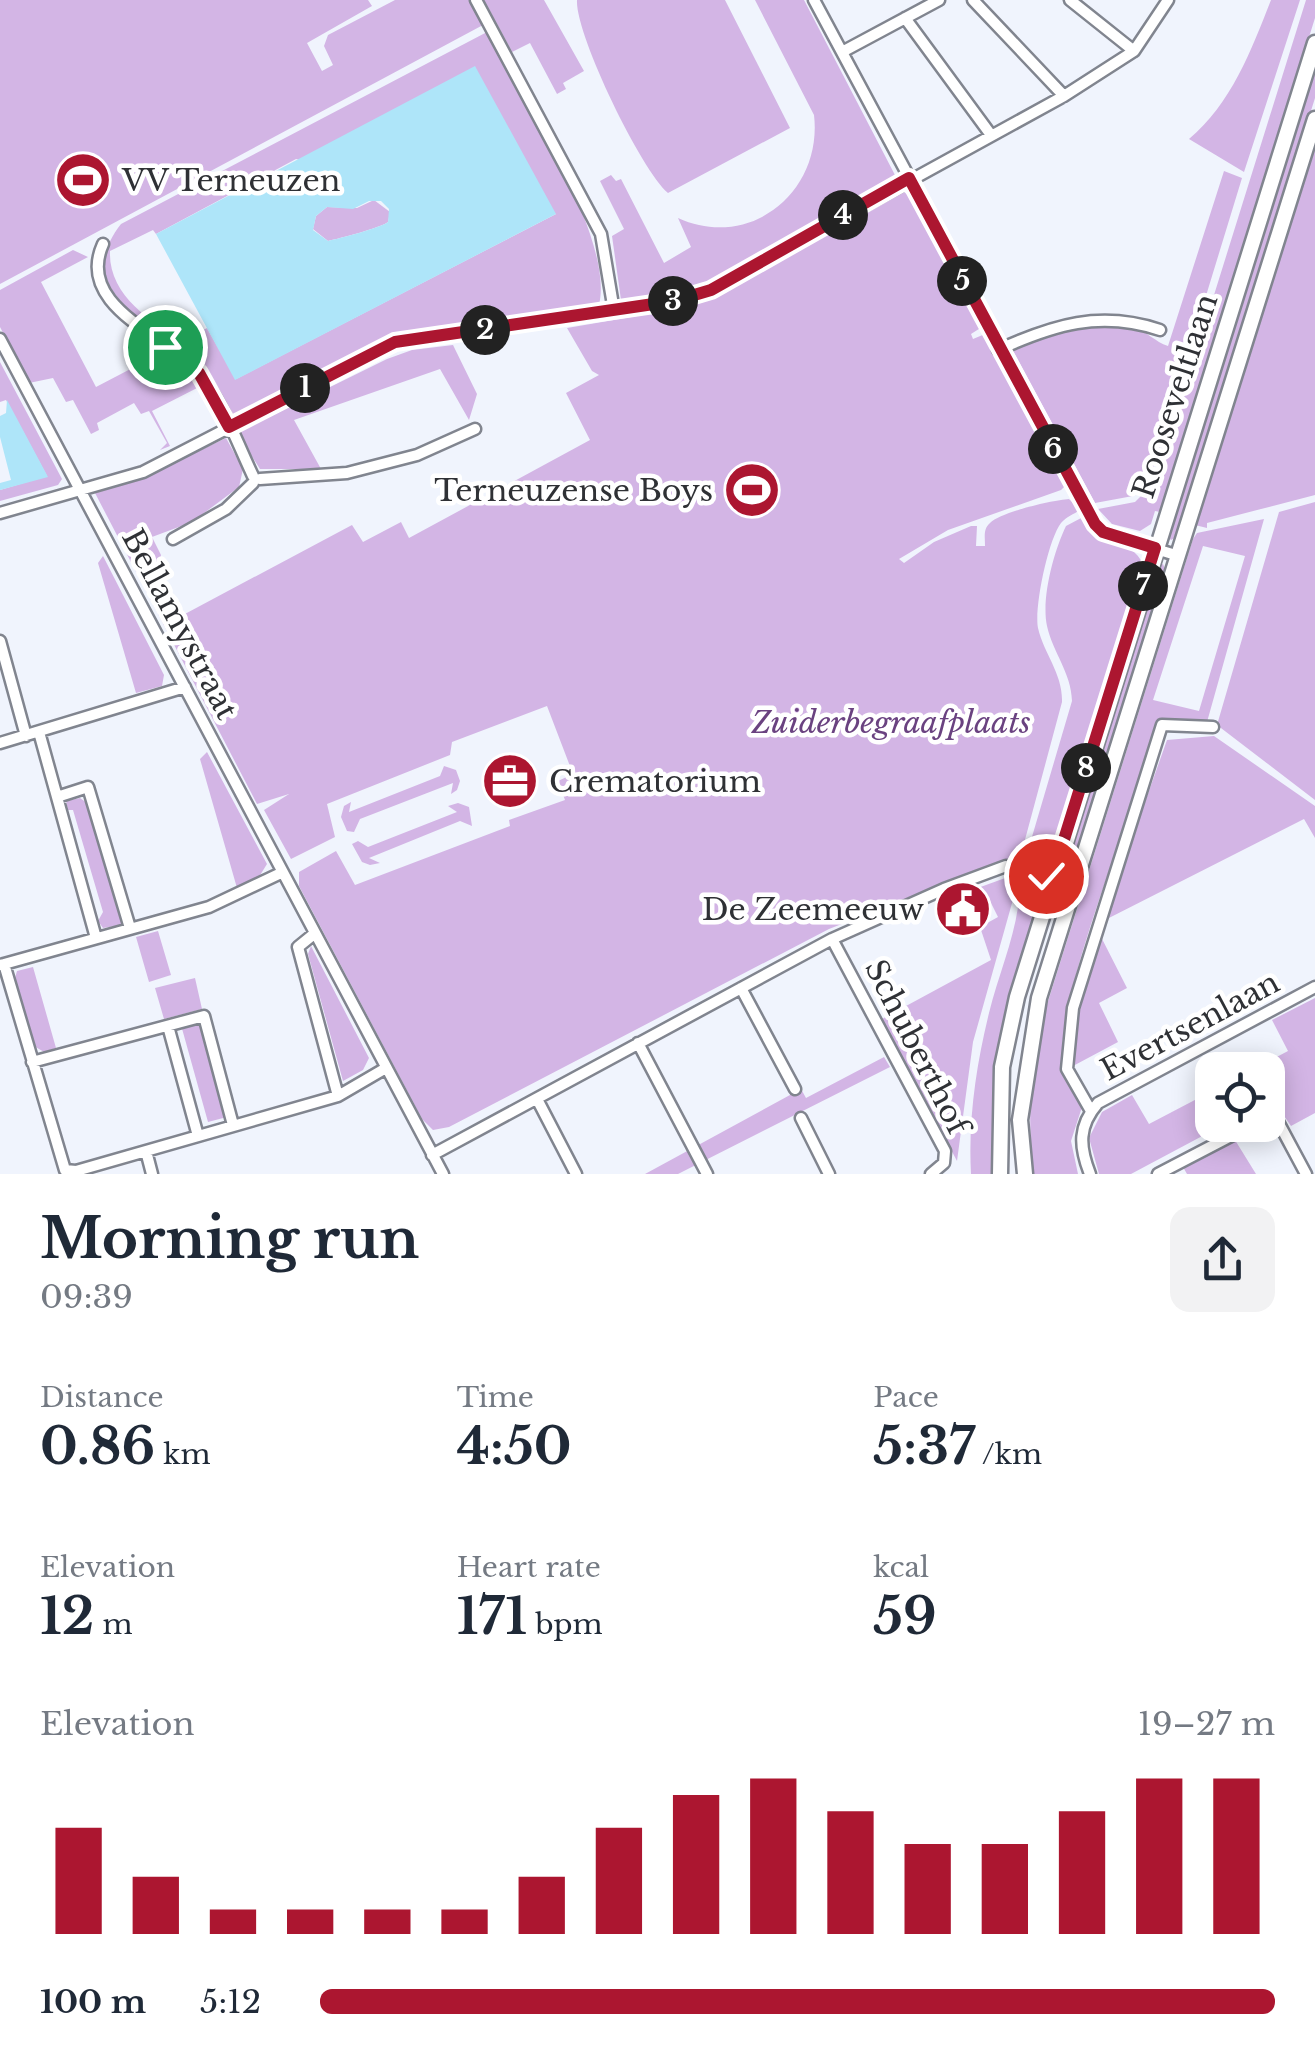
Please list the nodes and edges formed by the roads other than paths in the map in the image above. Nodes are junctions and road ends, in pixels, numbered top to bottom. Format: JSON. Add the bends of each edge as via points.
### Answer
{"nodes":[{"id":1,"x":476,"y":0,"type":"edge"},
{"id":2,"x":814,"y":0,"type":"edge"},
{"id":3,"x":939,"y":0,"type":"edge"},
{"id":4,"x":973,"y":0,"type":"edge"},
{"id":5,"x":1070,"y":0,"type":"edge"},
{"id":6,"x":1168,"y":0,"type":"edge"},
{"id":7,"x":905,"y":18,"type":"junction"},
{"id":8,"x":1315,"y":43,"type":"edge"},
{"id":9,"x":1134,"y":51,"type":"junction"},
{"id":10,"x":842,"y":52,"type":"junction"},
{"id":11,"x":1064,"y":96,"type":"junction"},
{"id":12,"x":1315,"y":119,"type":"edge"},
{"id":13,"x":991,"y":135,"type":"junction"},
{"id":14,"x":909,"y":178,"type":"junction"},
{"id":15,"x":103,"y":244,"type":"dead end"},
{"id":16,"x":86,"y":251,"type":"dead end"},
{"id":17,"x":98,"y":262,"type":"junction"},
{"id":18,"x":614,"y":310,"type":"junction"},
{"id":19,"x":1160,"y":330,"type":"dead end"},
{"id":20,"x":0,"y":339,"type":"edge"},
{"id":21,"x":998,"y":350,"type":"junction"},
{"id":22,"x":229,"y":427,"type":"junction"},
{"id":23,"x":475,"y":429,"type":"dead end"},
{"id":24,"x":256,"y":479,"type":"junction"},
{"id":25,"x":80,"y":491,"type":"junction"},
{"id":26,"x":0,"y":513,"type":"edge"},
{"id":27,"x":173,"y":539,"type":"dead end"},
{"id":28,"x":1155,"y":548,"type":"junction"},
{"id":29,"x":1178,"y":556,"type":"junction"},
{"id":30,"x":0,"y":641,"type":"edge"},
{"id":31,"x":185,"y":687,"type":"junction"},
{"id":32,"x":1212,"y":727,"type":"dead end"},
{"id":33,"x":39,"y":732,"type":"junction"},
{"id":34,"x":26,"y":736,"type":"junction"},
{"id":35,"x":0,"y":743,"type":"edge"},
{"id":36,"x":57,"y":797,"type":"junction"},
{"id":37,"x":281,"y":873,"type":"junction"},
{"id":38,"x":1052,"y":878,"type":"junction"},
{"id":39,"x":1074,"y":885,"type":"junction"},
{"id":40,"x":130,"y":928,"type":"junction"},
{"id":41,"x":314,"y":934,"type":"junction"},
{"id":42,"x":96,"y":938,"type":"junction"},
{"id":43,"x":832,"y":939,"type":"junction"},
{"id":44,"x":2,"y":964,"type":"edge"},
{"id":45,"x":741,"y":988,"type":"junction"},
{"id":46,"x":1315,"y":988,"type":"edge"},
{"id":47,"x":168,"y":1026,"type":"junction"},
{"id":48,"x":638,"y":1043,"type":"junction"},
{"id":49,"x":32,"y":1062,"type":"junction"},
{"id":50,"x":386,"y":1068,"type":"junction"},
{"id":51,"x":795,"y":1089,"type":"dead end"},
{"id":52,"x":338,"y":1096,"type":"junction"},
{"id":53,"x":537,"y":1099,"type":"junction"},
{"id":54,"x":1091,"y":1111,"type":"junction"},
{"id":55,"x":801,"y":1118,"type":"dead end"},
{"id":56,"x":234,"y":1125,"type":"junction"},
{"id":57,"x":1285,"y":1131,"type":"edge"},
{"id":58,"x":198,"y":1136,"type":"junction"},
{"id":59,"x":1219,"y":1142,"type":"edge"},
{"id":60,"x":146,"y":1151,"type":"junction"},
{"id":61,"x":432,"y":1155,"type":"junction"},
{"id":62,"x":152,"y":1174,"type":"edge"},
{"id":63,"x":443,"y":1174,"type":"edge"},
{"id":64,"x":576,"y":1174,"type":"edge"},
{"id":65,"x":707,"y":1174,"type":"edge"},
{"id":66,"x":830,"y":1174,"type":"edge"},
{"id":67,"x":930,"y":1174,"type":"edge"},
{"id":68,"x":1000,"y":1174,"type":"edge"},
{"id":69,"x":1025,"y":1174,"type":"edge"},
{"id":70,"x":1090,"y":1174,"type":"edge"},
{"id":71,"x":1158,"y":1174,"type":"edge"},
{"id":72,"x":1306,"y":1174,"type":"edge"}],
"edges":[{"from":1,"to":18,"type":"street","via":[[597,225]]},
{"from":2,"to":10,"type":"street"},
{"from":3,"to":7,"type":"street"},
{"from":4,"to":11,"type":"street"},
{"from":5,"to":9,"type":"street"},
{"from":6,"to":9,"type":"street"},
{"from":7,"to":10,"type":"street"},
{"from":7,"to":13,"type":"street"},
{"from":8,"to":28,"type":"main road","name":"Rooseveltlaan"},
{"from":9,"to":11,"type":"street"},
{"from":10,"to":14,"type":"street"},
{"from":11,"to":13,"type":"street"},
{"from":12,"to":29,"type":"main road","name":"Rooseveltlaan"},
{"from":13,"to":14,"type":"street"},
{"from":14,"to":18,"type":"street","via":[[711,290]]},
{"from":14,"to":21,"type":"street"},
{"from":15,"to":17,"type":"street"},
{"from":16,"to":17,"type":"street"},
{"from":17,"to":22,"type":"street","via":[[104,286],[126,316],[199,373]]},
{"from":18,"to":22,"type":"street","via":[[395,342]]},
{"from":19,"to":21,"type":"street","via":[[1128,320],[1091,320],[1048,328]]},
{"from":20,"to":25,"type":"street","name":"Bellamystraat"},
{"from":21,"to":28,"type":"street","via":[[1095,524]]},
{"from":22,"to":24,"type":"street"},
{"from":22,"to":25,"type":"street","via":[[143,472]]},
{"from":23,"to":24,"type":"street","via":[[348,474]]},
{"from":24,"to":27,"type":"street","via":[[226,509]]},
{"from":25,"to":26,"type":"street"},
{"from":25,"to":31,"type":"street","name":"Bellamystraat"},
{"from":28,"to":29,"type":"street"},
{"from":28,"to":38,"type":"main road","name":"Rooseveltlaan"},
{"from":29,"to":39,"type":"main road","name":"Rooseveltlaan"},
{"from":30,"to":34,"type":"street"},
{"from":31,"to":33,"type":"street"},
{"from":31,"to":37,"type":"street","name":"Bellamystraat"},
{"from":32,"to":54,"type":"street","name":"Evertsenlaan","via":[[1162,725],[1082,978],[1067,1069]]},
{"from":33,"to":34,"type":"street"},
{"from":33,"to":36,"type":"street"},
{"from":34,"to":35,"type":"street"},
{"from":36,"to":40,"type":"street","via":[[88,787]]},
{"from":36,"to":42,"type":"street"},
{"from":37,"to":40,"type":"street","via":[[209,907]]},
{"from":37,"to":41,"type":"street","name":"Bellamystraat"},
{"from":38,"to":39,"type":"street","name":"Schuberthof"},
{"from":38,"to":43,"type":"street","name":"Schuberthof","via":[[1006,866]]},
{"from":38,"to":68,"type":"main road","name":"Rooseveltlaan","via":[[1002,1066]]},
{"from":39,"to":69,"type":"main road","name":"Rooseveltlaan","via":[[1039,998],[1020,1120]]},
{"from":40,"to":42,"type":"street"},
{"from":41,"to":50,"type":"street","name":"Bellamystraat"},
{"from":41,"to":52,"type":"street","via":[[298,947]]},
{"from":42,"to":44,"type":"street"},
{"from":43,"to":45,"type":"street","name":"Schuberthof"},
{"from":43,"to":67,"type":"street","name":"Schuberthof","via":[[946,1152]]},
{"from":44,"to":49,"type":"street"},
{"from":45,"to":48,"type":"street","name":"Schuberthof"},
{"from":45,"to":51,"type":"street"},
{"from":46,"to":54,"type":"street","name":"Evertsenlaan"},
{"from":47,"to":49,"type":"street"},
{"from":47,"to":56,"type":"street","via":[[204,1016]]},
{"from":47,"to":58,"type":"street"},
{"from":48,"to":53,"type":"street","name":"Schuberthof"},
{"from":48,"to":65,"type":"street"},
{"from":49,"to":60,"type":"street","via":[[65,1170]]},
{"from":50,"to":52,"type":"street"},
{"from":50,"to":61,"type":"street","name":"Bellamystraat"},
{"from":52,"to":56,"type":"street"},
{"from":53,"to":61,"type":"street","name":"Schuberthof"},
{"from":53,"to":64,"type":"street"},
{"from":54,"to":70,"type":"street","name":"Evertsenlaan","via":[[1081,1141]]},
{"from":55,"to":66,"type":"street"},
{"from":56,"to":58,"type":"street"},
{"from":57,"to":72,"type":"street"},
{"from":58,"to":60,"type":"street"},
{"from":59,"to":71,"type":"street"},
{"from":60,"to":62,"type":"street"},
{"from":61,"to":63,"type":"street","name":"Bellamystraat"}]}
